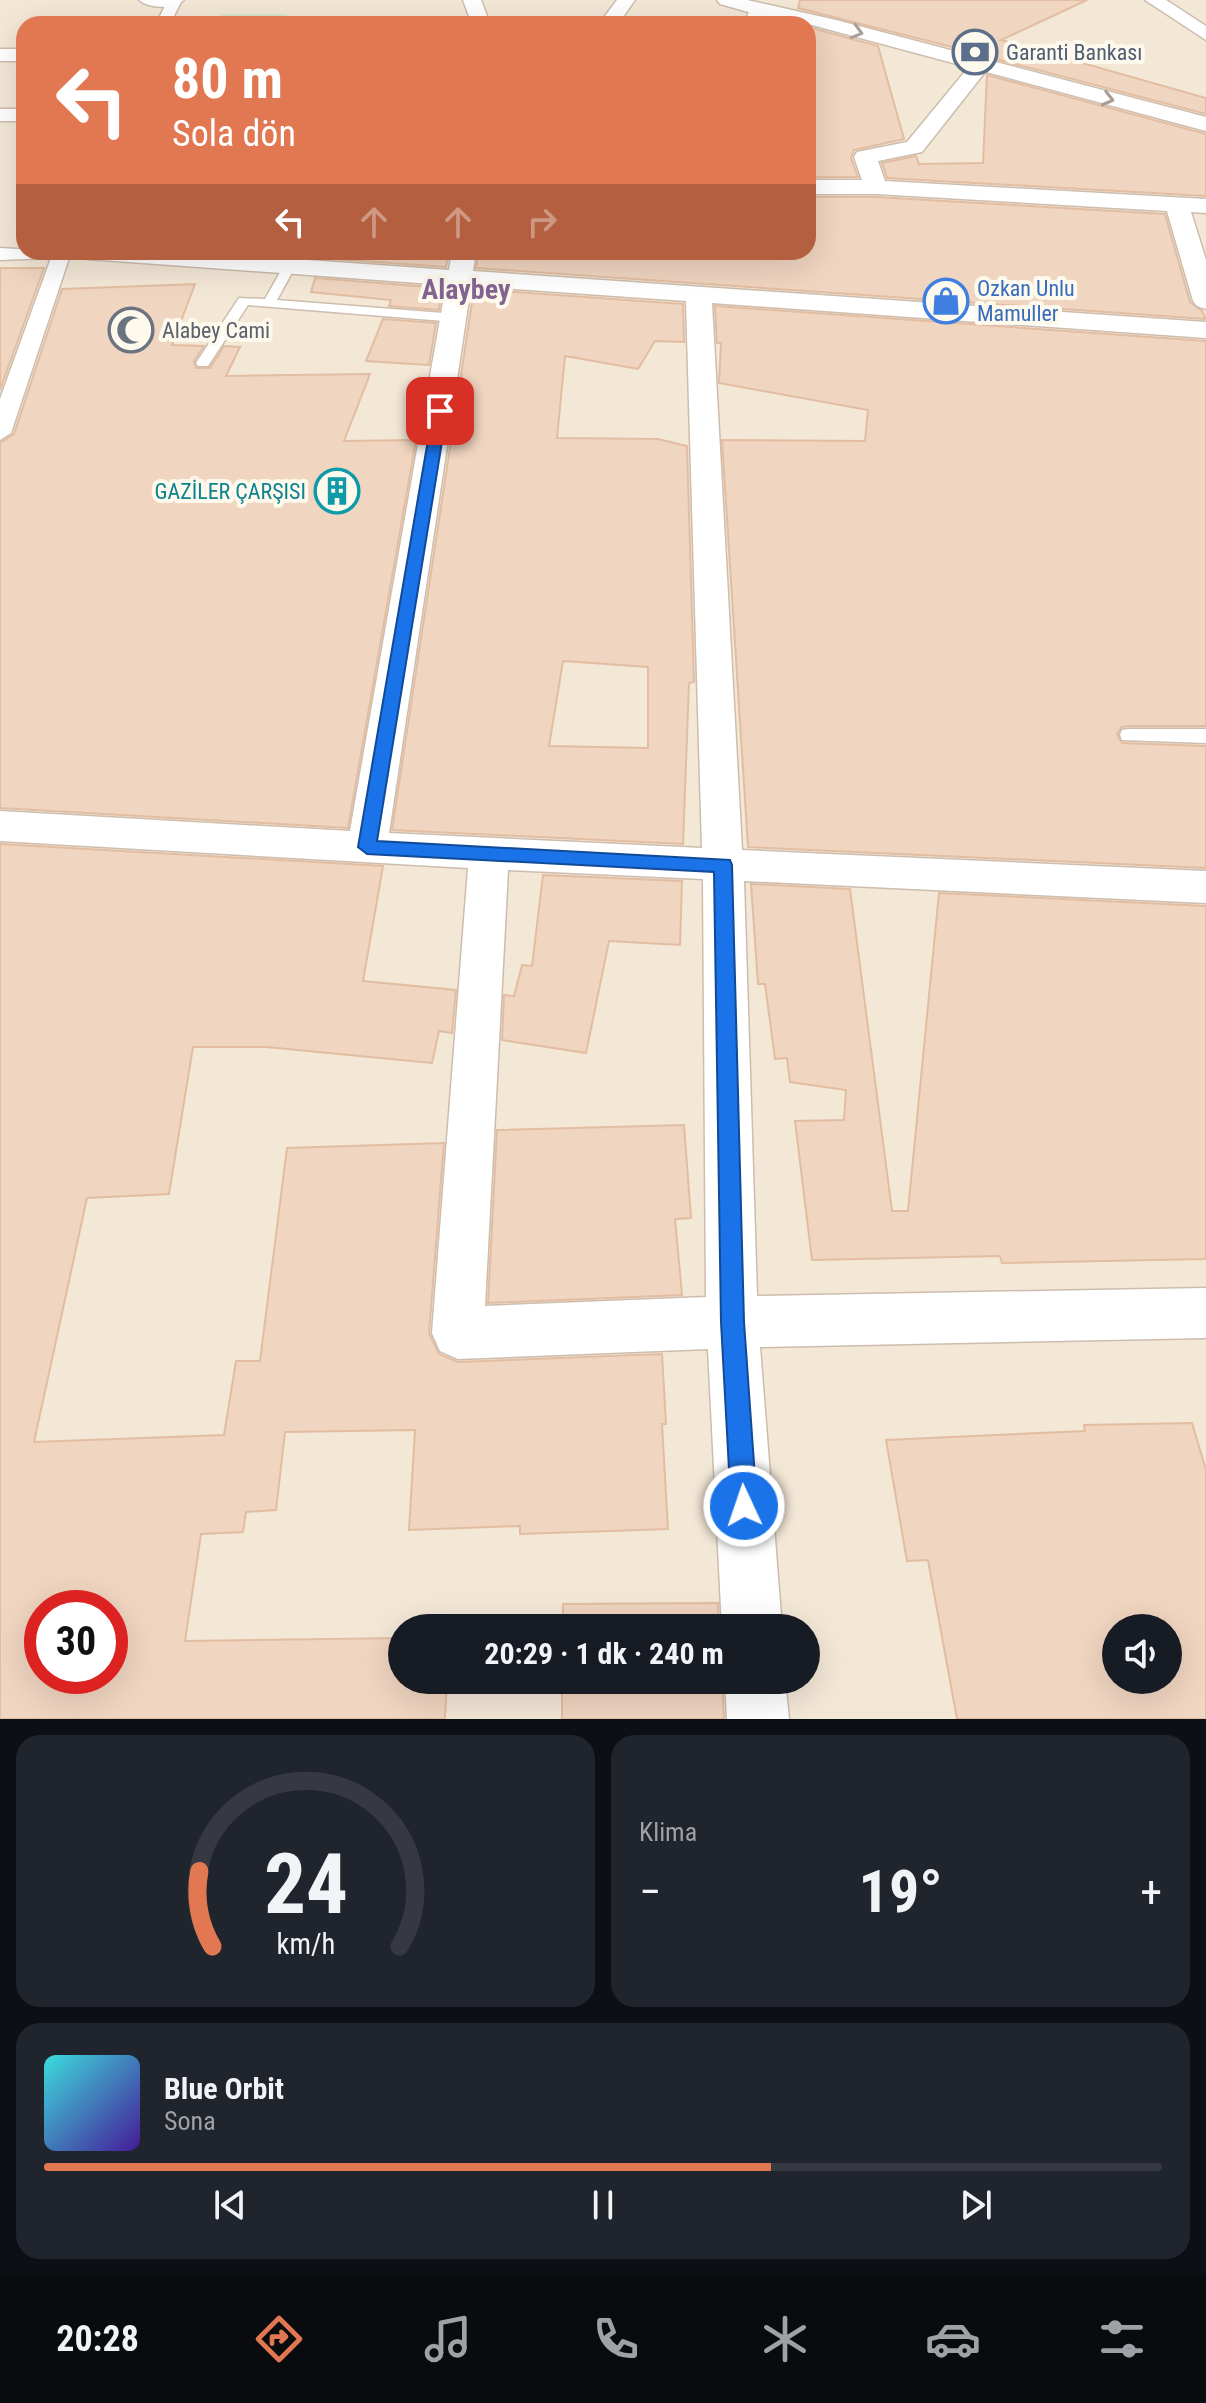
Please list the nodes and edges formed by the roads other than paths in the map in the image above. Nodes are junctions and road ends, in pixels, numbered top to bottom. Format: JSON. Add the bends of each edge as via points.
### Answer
{"nodes":[{"id":1,"x":148,"y":0,"type":"edge"},
{"id":2,"x":175,"y":0,"type":"edge"},
{"id":3,"x":727,"y":0,"type":"edge"},
{"id":4,"x":1154,"y":0,"type":"edge"},
{"id":5,"x":753,"y":16,"type":"edge"},
{"id":6,"x":816,"y":25,"type":"edge"},
{"id":7,"x":1206,"y":34,"type":"edge"},
{"id":8,"x":979,"y":67,"type":"junction"},
{"id":9,"x":1206,"y":124,"type":"edge"},
{"id":10,"x":816,"y":187,"type":"edge"},
{"id":11,"x":876,"y":187,"type":"junction"},
{"id":12,"x":1177,"y":205,"type":"junction"},
{"id":13,"x":1206,"y":206,"type":"edge"},
{"id":14,"x":59,"y":260,"type":"edge"},
{"id":15,"x":195,"y":260,"type":"edge"},
{"id":16,"x":463,"y":266,"type":"edge"},
{"id":17,"x":289,"y":267,"type":"junction"},
{"id":18,"x":699,"y":293,"type":"junction"},
{"id":19,"x":1206,"y":301,"type":"edge"},
{"id":20,"x":269,"y":303,"type":"junction"},
{"id":21,"x":456,"y":318,"type":"junction"},
{"id":22,"x":1206,"y":330,"type":"edge"},
{"id":23,"x":203,"y":363,"type":"dead end"},
{"id":24,"x":0,"y":433,"type":"edge"},
{"id":25,"x":1129,"y":735,"type":"dead end"},
{"id":26,"x":1206,"y":736,"type":"edge"},
{"id":27,"x":0,"y":826,"type":"edge"},
{"id":28,"x":367,"y":847,"type":"junction"},
{"id":29,"x":489,"y":854,"type":"junction"},
{"id":30,"x":723,"y":865,"type":"junction"},
{"id":31,"x":1206,"y":887,"type":"edge"},
{"id":32,"x":1206,"y":1313,"type":"edge"},
{"id":33,"x":732,"y":1322,"type":"junction"},
{"id":34,"x":751,"y":1614,"type":"edge"},
{"id":35,"x":756,"y":1694,"type":"edge"},
{"id":36,"x":758,"y":1719,"type":"edge"}],
"edges":[{"from":1,"to":2,"type":"street"},
{"from":3,"to":5,"type":"street"},
{"from":4,"to":7,"type":"street"},
{"from":6,"to":8,"type":"street","one_way":true},
{"from":8,"to":9,"type":"street","one_way":true},
{"from":8,"to":11,"type":"street","via":[[914,147],[865,157]]},
{"from":10,"to":11,"type":"street"},
{"from":11,"to":12,"type":"street"},
{"from":12,"to":13,"type":"street"},
{"from":12,"to":19,"type":"street"},
{"from":14,"to":24,"type":"street"},
{"from":15,"to":17,"type":"street"},
{"from":16,"to":17,"type":"street"},
{"from":16,"to":18,"type":"street"},
{"from":16,"to":21,"type":"street"},
{"from":17,"to":20,"type":"lane"},
{"from":18,"to":22,"type":"street"},
{"from":18,"to":30,"type":"street"},
{"from":20,"to":21,"type":"lane"},
{"from":20,"to":23,"type":"lane","via":[[244,301]]},
{"from":21,"to":28,"type":"street"},
{"from":25,"to":26,"type":"lane"},
{"from":27,"to":28,"type":"street"},
{"from":28,"to":29,"type":"street"},
{"from":29,"to":30,"type":"street"},
{"from":29,"to":33,"type":"street","via":[[458,1333]]},
{"from":30,"to":31,"type":"street"},
{"from":30,"to":33,"type":"street"},
{"from":32,"to":33,"type":"street"},
{"from":33,"to":34,"type":"street"},
{"from":35,"to":36,"type":"street"}]}
